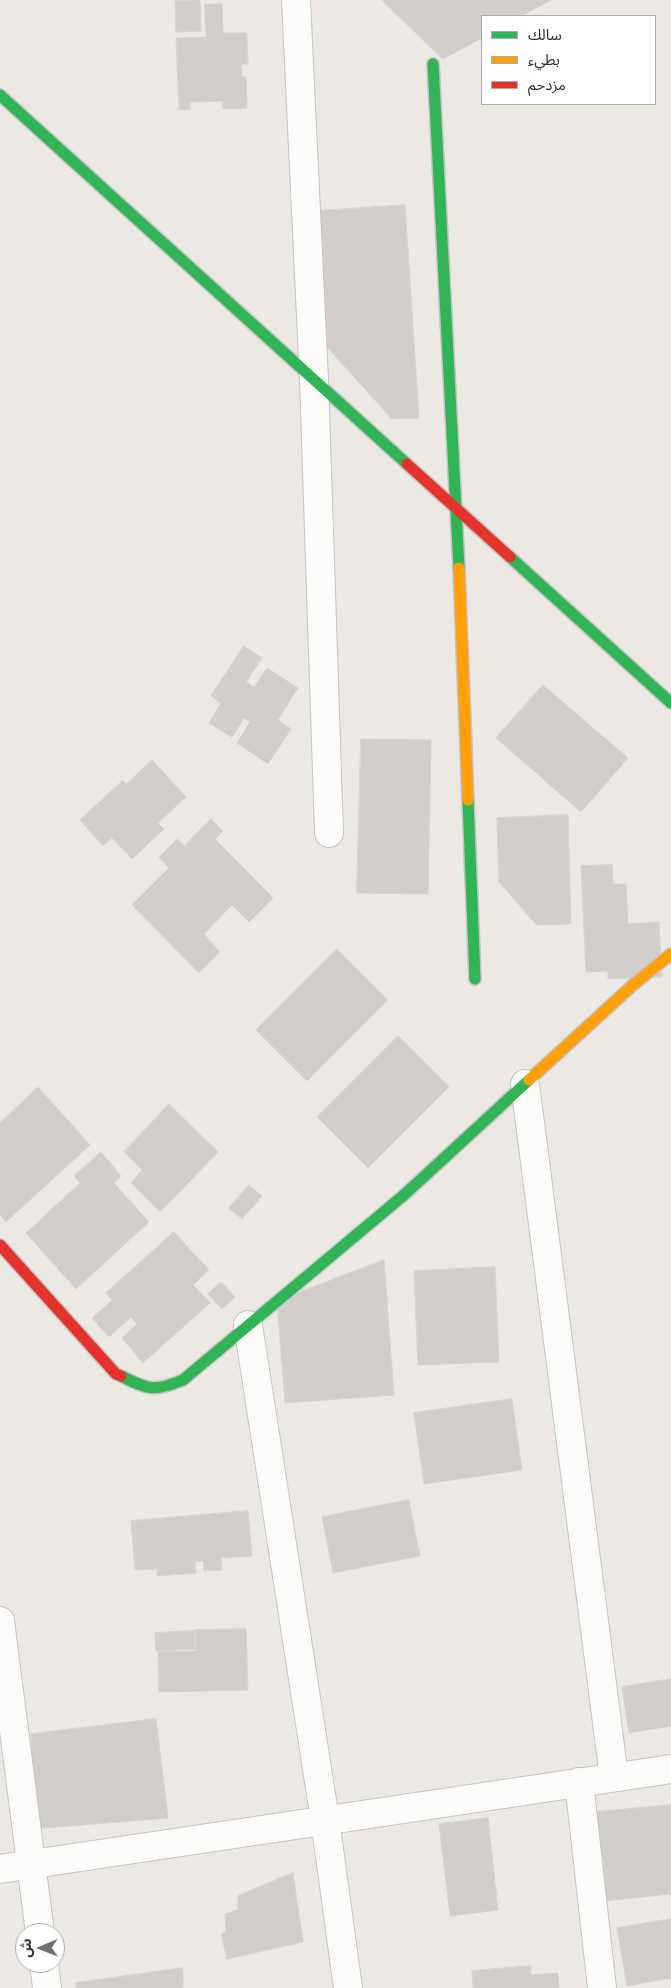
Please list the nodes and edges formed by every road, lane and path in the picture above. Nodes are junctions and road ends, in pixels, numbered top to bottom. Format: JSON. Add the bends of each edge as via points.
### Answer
{"nodes":[{"id":1,"x":296,"y":0,"type":"edge"},
{"id":2,"x":433,"y":64,"type":"dead end"},
{"id":3,"x":0,"y":95,"type":"edge"},
{"id":4,"x":314,"y":380,"type":"junction"},
{"id":5,"x":457,"y":509,"type":"junction"},
{"id":6,"x":671,"y":703,"type":"edge"},
{"id":7,"x":329,"y":833,"type":"dead end"},
{"id":8,"x":671,"y":954,"type":"edge"},
{"id":9,"x":475,"y":979,"type":"dead end"},
{"id":10,"x":525,"y":1084,"type":"junction"},
{"id":11,"x":0,"y":1245,"type":"edge"},
{"id":12,"x":248,"y":1325,"type":"junction"},
{"id":13,"x":0,"y":1621,"type":"edge"},
{"id":14,"x":671,"y":1769,"type":"edge"},
{"id":15,"x":614,"y":1777,"type":"junction"},
{"id":16,"x":579,"y":1782,"type":"junction"},
{"id":17,"x":325,"y":1820,"type":"junction"},
{"id":18,"x":31,"y":1864,"type":"junction"},
{"id":19,"x":0,"y":1869,"type":"edge"},
{"id":20,"x":39,"y":1923,"type":"edge"},
{"id":21,"x":45,"y":1973,"type":"edge"},
{"id":22,"x":47,"y":1988,"type":"edge"},
{"id":23,"x":348,"y":1988,"type":"edge"},
{"id":24,"x":602,"y":1988,"type":"edge"}],
"edges":[{"from":1,"to":4,"type":"street"},
{"from":2,"to":5,"type":"street"},
{"from":3,"to":4,"type":"street"},
{"from":4,"to":5,"type":"street"},
{"from":4,"to":7,"type":"street"},
{"from":5,"to":6,"type":"street"},
{"from":5,"to":9,"type":"street"},
{"from":8,"to":10,"type":"street"},
{"from":10,"to":12,"type":"street","via":[[404,1195]]},
{"from":10,"to":15,"type":"street"},
{"from":11,"to":12,"type":"street","via":[[116,1374],[140,1386],[161,1389],[183,1380]]},
{"from":12,"to":17,"type":"street"},
{"from":13,"to":18,"type":"street"},
{"from":14,"to":15,"type":"street"},
{"from":15,"to":16,"type":"street"},
{"from":16,"to":17,"type":"street"},
{"from":16,"to":24,"type":"street"},
{"from":17,"to":18,"type":"street"},
{"from":17,"to":23,"type":"street"},
{"from":18,"to":19,"type":"street"},
{"from":18,"to":20,"type":"street"},
{"from":21,"to":22,"type":"street"}]}
